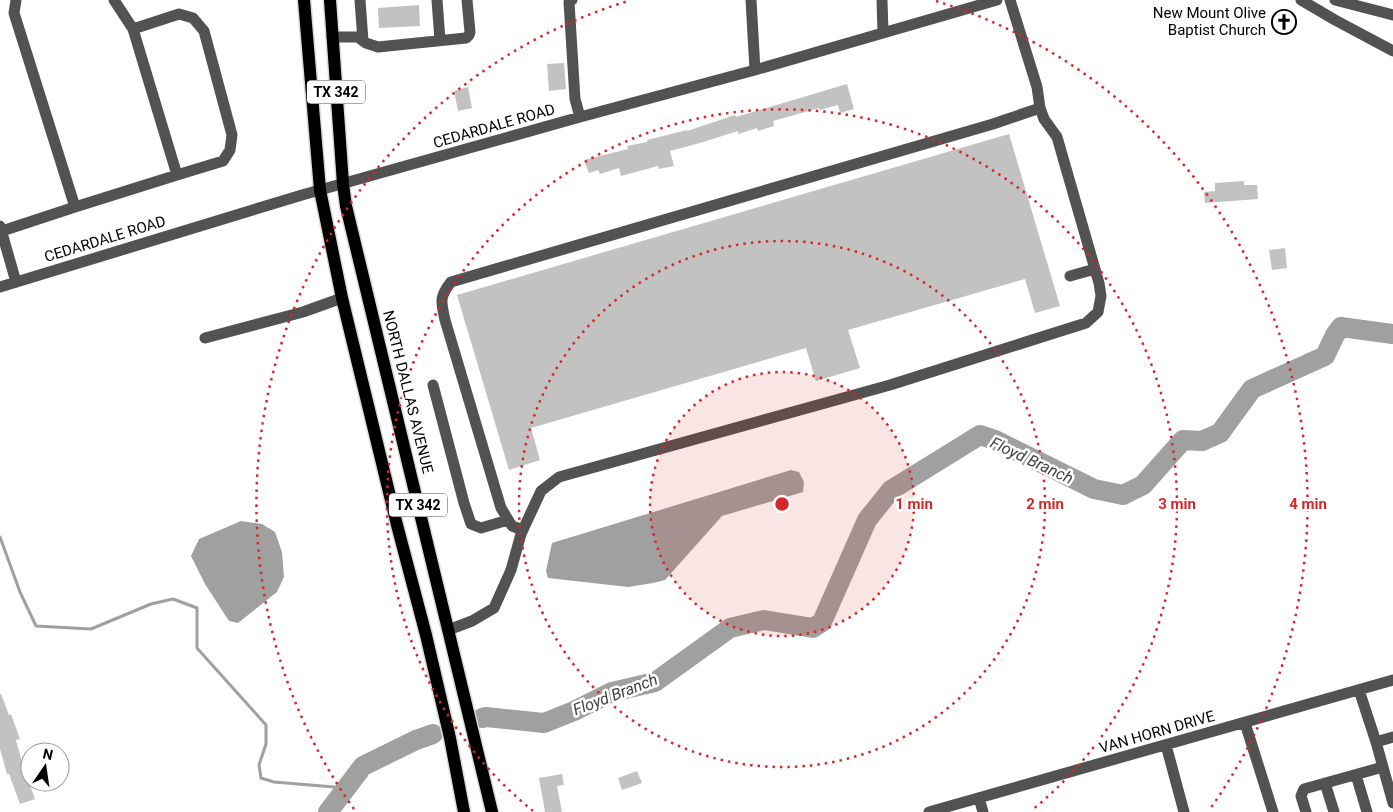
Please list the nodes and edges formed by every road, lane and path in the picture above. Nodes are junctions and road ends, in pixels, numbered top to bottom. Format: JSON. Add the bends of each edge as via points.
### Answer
{"nodes":[{"id":1,"x":16,"y":0,"type":"edge"},
{"id":2,"x":114,"y":0,"type":"edge"},
{"id":3,"x":304,"y":0,"type":"edge"},
{"id":4,"x":330,"y":0,"type":"edge"},
{"id":5,"x":360,"y":0,"type":"edge"},
{"id":6,"x":437,"y":0,"type":"edge"},
{"id":7,"x":467,"y":0,"type":"edge"},
{"id":8,"x":572,"y":0,"type":"edge"},
{"id":9,"x":751,"y":0,"type":"edge"},
{"id":10,"x":882,"y":0,"type":"edge"},
{"id":11,"x":997,"y":0,"type":"edge"},
{"id":12,"x":1010,"y":0,"type":"edge"},
{"id":13,"x":1301,"y":0,"type":"edge"},
{"id":14,"x":1335,"y":0,"type":"edge"},
{"id":15,"x":1393,"y":15,"type":"edge"},
{"id":16,"x":132,"y":29,"type":"junction"},
{"id":17,"x":883,"y":33,"type":"junction"},
{"id":18,"x":332,"y":36,"type":"junction"},
{"id":19,"x":440,"y":40,"type":"junction"},
{"id":20,"x":363,"y":41,"type":"junction"},
{"id":21,"x":1393,"y":51,"type":"edge"},
{"id":22,"x":755,"y":70,"type":"junction"},
{"id":23,"x":1040,"y":108,"type":"junction"},
{"id":24,"x":580,"y":117,"type":"junction"},
{"id":25,"x":177,"y":175,"type":"junction"},
{"id":26,"x":343,"y":184,"type":"junction"},
{"id":27,"x":320,"y":190,"type":"junction"},
{"id":28,"x":75,"y":207,"type":"junction"},
{"id":29,"x":1,"y":228,"type":"edge"},
{"id":30,"x":1095,"y":269,"type":"junction"},
{"id":31,"x":1070,"y":276,"type":"dead end"},
{"id":32,"x":16,"y":282,"type":"junction"},
{"id":33,"x":0,"y":287,"type":"edge"},
{"id":34,"x":342,"y":298,"type":"junction"},
{"id":35,"x":205,"y":338,"type":"dead end"},
{"id":36,"x":433,"y":385,"type":"dead end"},
{"id":37,"x":508,"y":520,"type":"junction"},
{"id":38,"x":523,"y":530,"type":"junction"},
{"id":39,"x":448,"y":630,"type":"junction"},
{"id":40,"x":426,"y":636,"type":"junction"},
{"id":41,"x":1393,"y":680,"type":"edge"},
{"id":42,"x":1359,"y":690,"type":"junction"},
{"id":43,"x":1246,"y":722,"type":"junction"},
{"id":44,"x":1393,"y":737,"type":"edge"},
{"id":45,"x":1376,"y":742,"type":"junction"},
{"id":46,"x":1166,"y":745,"type":"junction"},
{"id":47,"x":1383,"y":767,"type":"junction"},
{"id":48,"x":1356,"y":775,"type":"junction"},
{"id":49,"x":1325,"y":784,"type":"junction"},
{"id":50,"x":979,"y":798,"type":"junction"},
{"id":51,"x":1393,"y":804,"type":"edge"},
{"id":52,"x":464,"y":812,"type":"edge"},
{"id":53,"x":492,"y":812,"type":"edge"},
{"id":54,"x":929,"y":812,"type":"edge"},
{"id":55,"x":983,"y":812,"type":"edge"},
{"id":56,"x":1184,"y":812,"type":"edge"},
{"id":57,"x":1273,"y":812,"type":"edge"},
{"id":58,"x":1306,"y":812,"type":"edge"},
{"id":59,"x":1334,"y":812,"type":"edge"},
{"id":60,"x":1367,"y":812,"type":"edge"}],
"edges":[{"from":1,"to":28,"type":"street","via":[[14,13]]},
{"from":2,"to":16,"type":"street"},
{"from":3,"to":27,"type":"main road","number":"TX 342"},
{"from":4,"to":18,"type":"main road","number":"TX 342"},
{"from":5,"to":20,"type":"street"},
{"from":6,"to":19,"type":"street"},
{"from":7,"to":19,"type":"street","via":[[469,35]]},
{"from":8,"to":24,"type":"street","via":[[569,2],[575,99]]},
{"from":9,"to":22,"type":"street"},
{"from":10,"to":17,"type":"street"},
{"from":11,"to":17,"type":"street","name":"CEDARDALE ROAD"},
{"from":12,"to":23,"type":"street","via":[[1037,87]]},
{"from":13,"to":21,"type":"street"},
{"from":14,"to":15,"type":"street"},
{"from":16,"to":25,"type":"street"},
{"from":16,"to":25,"type":"street","via":[[179,14],[193,18],[204,31],[232,135],[230,150],[223,161]]},
{"from":17,"to":22,"type":"street","name":"CEDARDALE ROAD"},
{"from":18,"to":20,"type":"street","via":[[358,37]]},
{"from":18,"to":26,"type":"main road","number":"TX 342"},
{"from":19,"to":20,"type":"street","via":[[378,47]]},
{"from":22,"to":24,"type":"street","name":"CEDARDALE ROAD"},
{"from":23,"to":30,"type":"street","via":[[1058,137]]},
{"from":23,"to":37,"type":"street","via":[[451,282],[441,300],[445,320],[501,508]]},
{"from":24,"to":26,"type":"street","name":"CEDARDALE ROAD"},
{"from":25,"to":28,"type":"street"},
{"from":26,"to":27,"type":"street","name":"CEDARDALE ROAD"},
{"from":26,"to":39,"type":"main road","name":"NORTH DALLAS AVENUE","number":"TX 342"},
{"from":27,"to":32,"type":"street","name":"CEDARDALE ROAD"},
{"from":27,"to":34,"type":"main road","number":"TX 342"},
{"from":28,"to":29,"type":"street"},
{"from":29,"to":32,"type":"street"},
{"from":30,"to":31,"type":"street"},
{"from":30,"to":38,"type":"street","via":[[1101,296],[1098,312],[1086,323],[890,385],[559,477],[540,491]]},
{"from":32,"to":33,"type":"street","name":"CEDARDALE ROAD"},
{"from":34,"to":35,"type":"street","via":[[303,312]]},
{"from":34,"to":40,"type":"main road","number":"TX 342"},
{"from":36,"to":37,"type":"street","via":[[471,524],[481,528]]},
{"from":37,"to":38,"type":"street","via":[[512,526]]},
{"from":38,"to":39,"type":"street","via":[[511,570],[494,608]]},
{"from":39,"to":40,"type":"main road"},
{"from":39,"to":53,"type":"main road","name":"NORTH DALLAS AVENUE","number":"TX 342"},
{"from":40,"to":52,"type":"main road","number":"TX 342"},
{"from":41,"to":42,"type":"street","name":"VAN HORN DRIVE"},
{"from":42,"to":43,"type":"street","name":"VAN HORN DRIVE"},
{"from":42,"to":45,"type":"street"},
{"from":43,"to":46,"type":"street","name":"VAN HORN DRIVE"},
{"from":43,"to":57,"type":"street"},
{"from":44,"to":45,"type":"street"},
{"from":45,"to":47,"type":"street"},
{"from":46,"to":50,"type":"street","name":"VAN HORN DRIVE"},
{"from":46,"to":56,"type":"street"},
{"from":47,"to":48,"type":"street"},
{"from":47,"to":51,"type":"street"},
{"from":48,"to":49,"type":"street"},
{"from":48,"to":60,"type":"street"},
{"from":49,"to":58,"type":"street","via":[[1304,789],[1301,796]]},
{"from":49,"to":59,"type":"street"},
{"from":50,"to":54,"type":"street","name":"VAN HORN DRIVE"},
{"from":50,"to":55,"type":"street"}]}
